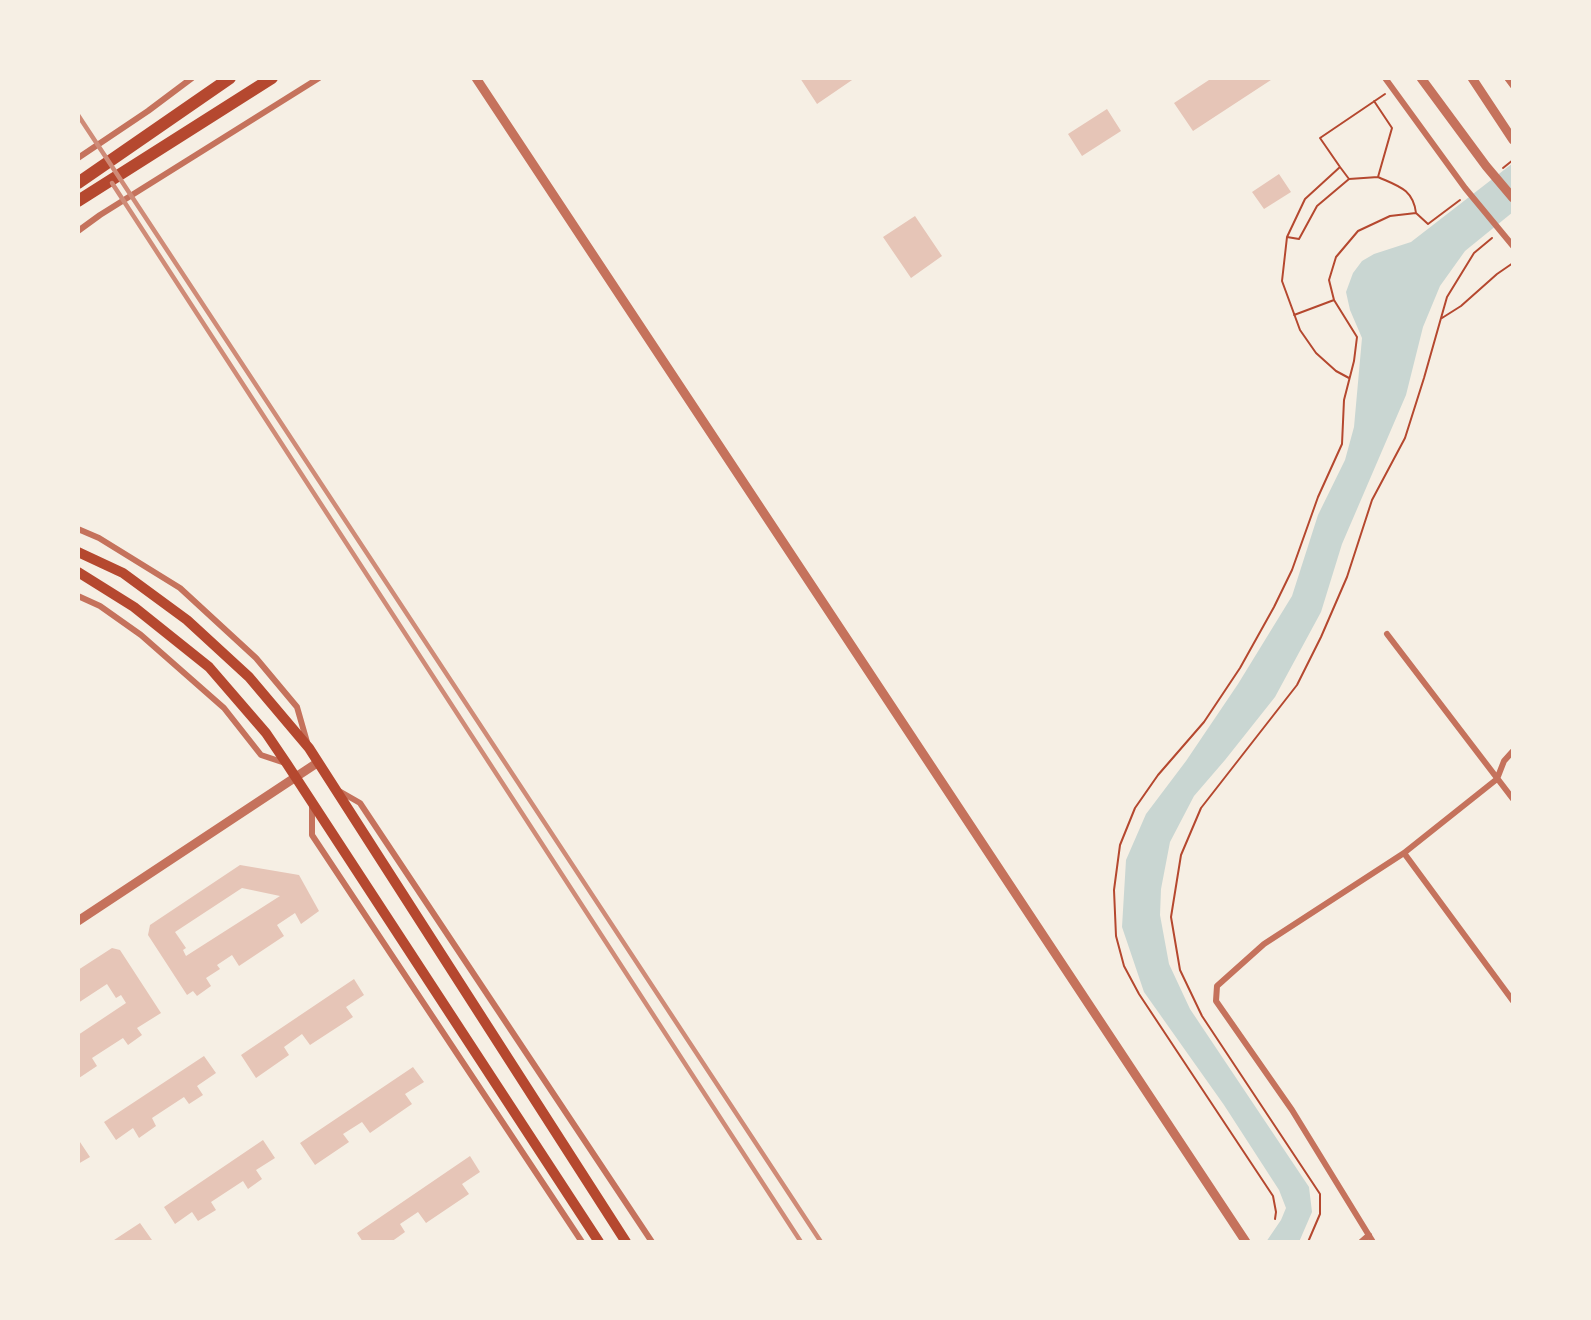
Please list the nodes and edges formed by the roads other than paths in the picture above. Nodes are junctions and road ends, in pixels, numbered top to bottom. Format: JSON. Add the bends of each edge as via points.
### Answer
{"nodes":[{"id":1,"x":192,"y":78,"type":"edge"},
{"id":2,"x":230,"y":78,"type":"edge"},
{"id":3,"x":272,"y":78,"type":"edge"},
{"id":4,"x":319,"y":78,"type":"edge"},
{"id":5,"x":476,"y":78,"type":"edge"},
{"id":6,"x":1385,"y":78,"type":"edge"},
{"id":7,"x":1421,"y":78,"type":"edge"},
{"id":8,"x":1472,"y":78,"type":"edge"},
{"id":9,"x":1507,"y":78,"type":"edge"},
{"id":10,"x":1513,"y":86,"type":"edge"},
{"id":11,"x":1513,"y":140,"type":"edge"},
{"id":12,"x":78,"y":158,"type":"edge"},
{"id":13,"x":78,"y":183,"type":"edge"},
{"id":14,"x":1513,"y":198,"type":"edge"},
{"id":15,"x":78,"y":201,"type":"edge"},
{"id":16,"x":78,"y":231,"type":"edge"},
{"id":17,"x":1513,"y":246,"type":"edge"},
{"id":18,"x":78,"y":529,"type":"edge"},
{"id":19,"x":78,"y":552,"type":"edge"},
{"id":20,"x":78,"y":572,"type":"edge"},
{"id":21,"x":78,"y":596,"type":"edge"},
{"id":22,"x":1387,"y":634,"type":"dead end"},
{"id":23,"x":309,"y":748,"type":"junction"},
{"id":24,"x":1513,"y":751,"type":"edge"},
{"id":25,"x":317,"y":763,"type":"junction"},
{"id":26,"x":287,"y":764,"type":"junction"},
{"id":27,"x":296,"y":778,"type":"junction"},
{"id":28,"x":1497,"y":779,"type":"junction"},
{"id":29,"x":334,"y":789,"type":"junction"},
{"id":30,"x":1513,"y":799,"type":"edge"},
{"id":31,"x":312,"y":803,"type":"junction"},
{"id":32,"x":1404,"y":853,"type":"junction"},
{"id":33,"x":78,"y":921,"type":"edge"},
{"id":34,"x":1513,"y":1001,"type":"edge"},
{"id":35,"x":1369,"y":1235,"type":"junction"},
{"id":36,"x":582,"y":1242,"type":"edge"},
{"id":37,"x":599,"y":1242,"type":"edge"},
{"id":38,"x":626,"y":1242,"type":"edge"},
{"id":39,"x":652,"y":1242,"type":"edge"},
{"id":40,"x":1246,"y":1242,"type":"edge"},
{"id":41,"x":1361,"y":1242,"type":"edge"},
{"id":42,"x":1373,"y":1242,"type":"edge"}],
"edges":[{"from":1,"to":12,"type":"street"},
{"from":2,"to":13,"type":"highway"},
{"from":3,"to":15,"type":"highway"},
{"from":4,"to":16,"type":"street"},
{"from":5,"to":40,"type":"street"},
{"from":6,"to":17,"type":"street","via":[[1465,188]]},
{"from":7,"to":14,"type":"street"},
{"from":8,"to":11,"type":"street"},
{"from":9,"to":10,"type":"street"},
{"from":18,"to":23,"type":"street","via":[[180,588],[256,658],[297,707]]},
{"from":19,"to":23,"type":"main road","via":[[123,573],[187,620],[249,677]]},
{"from":20,"to":26,"type":"main road","via":[[134,607],[209,667],[266,733]]},
{"from":21,"to":26,"type":"street","via":[[141,635],[224,708],[261,755]]},
{"from":22,"to":28,"type":"street"},
{"from":23,"to":25,"type":"main road"},
{"from":24,"to":28,"type":"street"},
{"from":25,"to":27,"type":"street"},
{"from":25,"to":29,"type":"main road"},
{"from":26,"to":27,"type":"main road"},
{"from":27,"to":31,"type":"main road"},
{"from":27,"to":33,"type":"street"},
{"from":28,"to":30,"type":"street"},
{"from":28,"to":32,"type":"street"},
{"from":29,"to":38,"type":"main road"},
{"from":29,"to":39,"type":"street","via":[[360,802]]},
{"from":31,"to":36,"type":"street","via":[[312,835]]},
{"from":31,"to":37,"type":"main road"},
{"from":32,"to":34,"type":"street"},
{"from":32,"to":35,"type":"street","via":[[1264,944],[1217,986],[1216,1001],[1292,1110]]},
{"from":35,"to":41,"type":"street"},
{"from":35,"to":42,"type":"street"}]}
